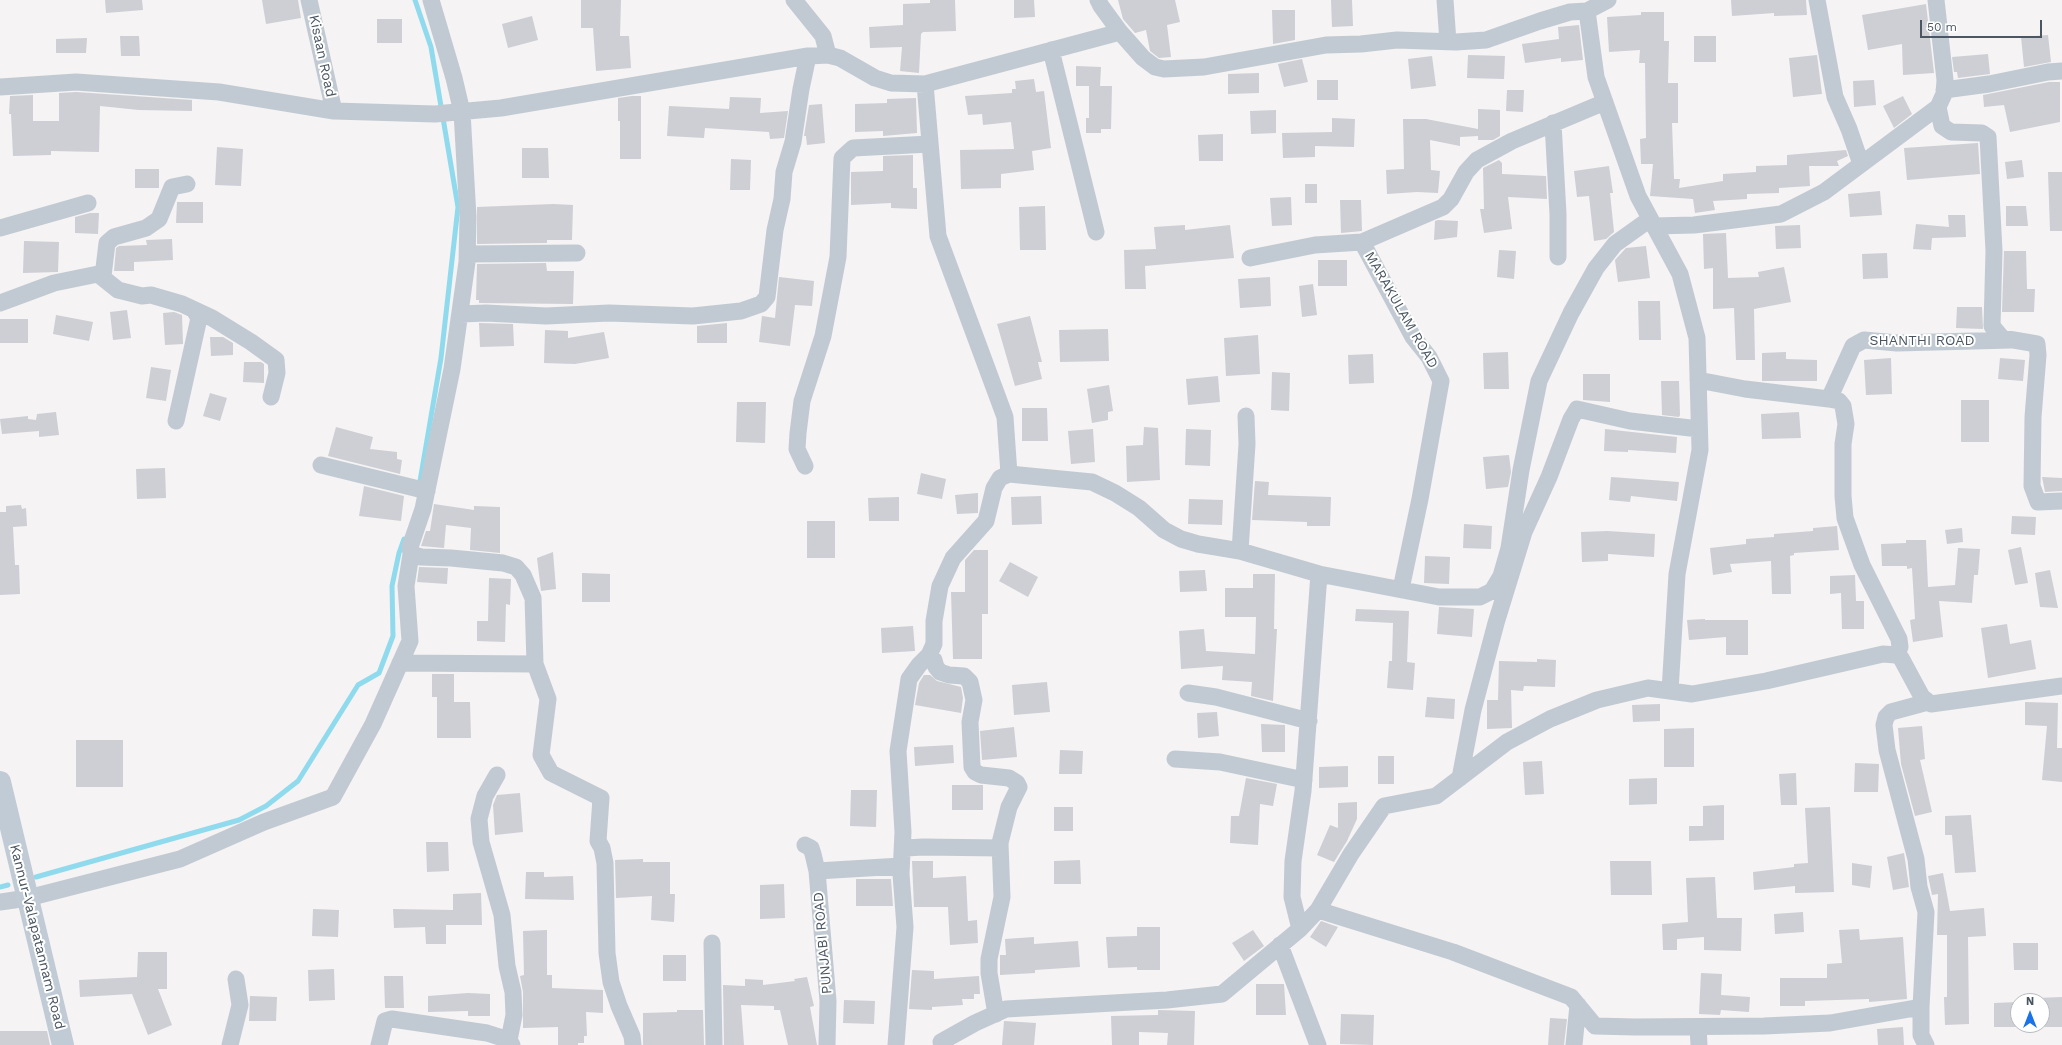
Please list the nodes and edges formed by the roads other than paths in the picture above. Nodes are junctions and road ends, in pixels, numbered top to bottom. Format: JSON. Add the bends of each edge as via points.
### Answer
{"nodes":[{"id":1,"x":309,"y":0,"type":"edge"},
{"id":2,"x":431,"y":0,"type":"edge"},
{"id":3,"x":794,"y":0,"type":"edge"},
{"id":4,"x":1098,"y":0,"type":"edge"},
{"id":5,"x":1445,"y":0,"type":"edge"},
{"id":6,"x":1608,"y":0,"type":"edge"},
{"id":7,"x":1817,"y":0,"type":"edge"},
{"id":8,"x":1936,"y":0,"type":"edge"},
{"id":9,"x":1587,"y":11,"type":"junction"},
{"id":10,"x":1120,"y":32,"type":"junction"},
{"id":11,"x":1448,"y":42,"type":"junction"},
{"id":12,"x":1051,"y":50,"type":"junction"},
{"id":13,"x":828,"y":55,"type":"junction"},
{"id":14,"x":808,"y":56,"type":"junction"},
{"id":15,"x":2062,"y":71,"type":"edge"},
{"id":16,"x":925,"y":84,"type":"junction"},
{"id":17,"x":0,"y":87,"type":"edge"},
{"id":18,"x":1944,"y":90,"type":"junction"},
{"id":19,"x":1605,"y":102,"type":"junction"},
{"id":20,"x":1938,"y":107,"type":"junction"},
{"id":21,"x":334,"y":111,"type":"junction"},
{"id":22,"x":459,"y":112,"type":"junction"},
{"id":23,"x":1553,"y":123,"type":"junction"},
{"id":24,"x":930,"y":144,"type":"junction"},
{"id":25,"x":1861,"y":164,"type":"junction"},
{"id":26,"x":187,"y":184,"type":"dead end"},
{"id":27,"x":88,"y":203,"type":"dead end"},
{"id":28,"x":1652,"y":222,"type":"junction"},
{"id":29,"x":0,"y":228,"type":"edge"},
{"id":30,"x":1096,"y":232,"type":"dead end"},
{"id":31,"x":1362,"y":242,"type":"junction"},
{"id":32,"x":577,"y":253,"type":"dead end"},
{"id":33,"x":468,"y":254,"type":"junction"},
{"id":34,"x":1558,"y":257,"type":"dead end"},
{"id":35,"x":1250,"y":258,"type":"dead end"},
{"id":36,"x":103,"y":276,"type":"junction"},
{"id":37,"x":0,"y":303,"type":"edge"},
{"id":38,"x":194,"y":310,"type":"junction"},
{"id":39,"x":461,"y":314,"type":"junction"},
{"id":40,"x":2014,"y":340,"type":"junction"},
{"id":41,"x":1698,"y":380,"type":"junction"},
{"id":42,"x":271,"y":397,"type":"dead end"},
{"id":43,"x":1829,"y":399,"type":"junction"},
{"id":44,"x":1246,"y":416,"type":"dead end"},
{"id":45,"x":176,"y":421,"type":"dead end"},
{"id":46,"x":1699,"y":429,"type":"junction"},
{"id":47,"x":321,"y":465,"type":"dead end"},
{"id":48,"x":805,"y":466,"type":"dead end"},
{"id":49,"x":1009,"y":474,"type":"junction"},
{"id":50,"x":420,"y":489,"type":"junction"},
{"id":51,"x":2062,"y":501,"type":"edge"},
{"id":52,"x":1240,"y":551,"type":"junction"},
{"id":53,"x":412,"y":554,"type":"junction"},
{"id":54,"x":1319,"y":574,"type":"junction"},
{"id":55,"x":1400,"y":590,"type":"junction"},
{"id":56,"x":929,"y":655,"type":"junction"},
{"id":57,"x":1896,"y":655,"type":"junction"},
{"id":58,"x":400,"y":663,"type":"junction"},
{"id":59,"x":535,"y":664,"type":"junction"},
{"id":60,"x":2062,"y":686,"type":"edge"},
{"id":61,"x":1670,"y":691,"type":"junction"},
{"id":62,"x":1188,"y":693,"type":"dead end"},
{"id":63,"x":1928,"y":702,"type":"junction"},
{"id":64,"x":1309,"y":722,"type":"junction"},
{"id":65,"x":1175,"y":759,"type":"dead end"},
{"id":66,"x":497,"y":775,"type":"dead end"},
{"id":67,"x":1460,"y":778,"type":"junction"},
{"id":68,"x":1304,"y":780,"type":"junction"},
{"id":69,"x":0,"y":782,"type":"edge"},
{"id":70,"x":805,"y":845,"type":"dead end"},
{"id":71,"x":1000,"y":848,"type":"junction"},
{"id":72,"x":902,"y":859,"type":"junction"},
{"id":73,"x":817,"y":871,"type":"junction"},
{"id":74,"x":28,"y":898,"type":"junction"},
{"id":75,"x":0,"y":902,"type":"edge"},
{"id":76,"x":1318,"y":910,"type":"junction"},
{"id":77,"x":1300,"y":929,"type":"junction"},
{"id":78,"x":712,"y":943,"type":"dead end"},
{"id":79,"x":1280,"y":945,"type":"junction"},
{"id":80,"x":236,"y":979,"type":"dead end"},
{"id":81,"x":1578,"y":1005,"type":"junction"},
{"id":82,"x":1921,"y":1007,"type":"junction"},
{"id":83,"x":996,"y":1014,"type":"junction"},
{"id":84,"x":1698,"y":1027,"type":"junction"},
{"id":85,"x":510,"y":1042,"type":"edge"},
{"id":86,"x":1924,"y":1043,"type":"edge"},
{"id":87,"x":937,"y":1044,"type":"edge"},
{"id":88,"x":63,"y":1045,"type":"edge"},
{"id":89,"x":230,"y":1045,"type":"edge"},
{"id":90,"x":379,"y":1045,"type":"edge"},
{"id":91,"x":633,"y":1045,"type":"edge"},
{"id":92,"x":714,"y":1045,"type":"edge"},
{"id":93,"x":827,"y":1045,"type":"edge"},
{"id":94,"x":896,"y":1045,"type":"edge"},
{"id":95,"x":1318,"y":1045,"type":"edge"},
{"id":96,"x":1574,"y":1045,"type":"edge"},
{"id":97,"x":1699,"y":1045,"type":"edge"}],
"edges":[{"from":1,"to":21,"type":"street","name":"Kisaan Road"},
{"from":2,"to":22,"type":"street","via":[[454,78]]},
{"from":3,"to":13,"type":"street","via":[[822,36]]},
{"from":4,"to":10,"type":"street"},
{"from":5,"to":11,"type":"street"},
{"from":6,"to":9,"type":"street"},
{"from":7,"to":25,"type":"street","via":[[1835,97]]},
{"from":8,"to":18,"type":"street","via":[[1944,66]]},
{"from":9,"to":11,"type":"street","via":[[1570,12],[1486,40]]},
{"from":9,"to":19,"type":"street","via":[[1596,77]]},
{"from":10,"to":11,"type":"street","via":[[1143,58],[1155,67],[1164,69],[1204,67],[1326,45],[1396,40]]},
{"from":10,"to":12,"type":"street"},
{"from":12,"to":16,"type":"street"},
{"from":12,"to":30,"type":"street"},
{"from":13,"to":14,"type":"street"},
{"from":13,"to":16,"type":"street","via":[[840,58],[875,78],[891,83]]},
{"from":14,"to":22,"type":"street","via":[[501,108]]},
{"from":14,"to":39,"type":"street","via":[[793,142],[784,172],[767,297],[761,304],[741,311],[693,316],[609,313],[546,316]]},
{"from":15,"to":18,"type":"street"},
{"from":16,"to":24,"type":"street"},
{"from":17,"to":21,"type":"street","via":[[76,82],[203,91]]},
{"from":18,"to":20,"type":"street"},
{"from":19,"to":23,"type":"street","name":"MARAKULAM ROAD"},
{"from":19,"to":28,"type":"street","via":[[1638,196]]},
{"from":20,"to":25,"type":"street"},
{"from":20,"to":40,"type":"street","via":[[1942,126],[1951,132],[1982,133],[1988,137],[1994,251],[1992,326],[2002,338]]},
{"from":21,"to":22,"type":"street","via":[[435,114]]},
{"from":22,"to":33,"type":"street","via":[[468,217]]},
{"from":23,"to":31,"type":"street","name":"MARAKULAM ROAD","via":[[1512,140],[1477,160],[1443,207]]},
{"from":23,"to":34,"type":"street"},
{"from":24,"to":48,"type":"street","via":[[853,148],[842,158],[838,257],[823,336],[802,401],[798,433],[797,449]]},
{"from":24,"to":49,"type":"street","via":[[938,236],[1005,417]]},
{"from":25,"to":28,"type":"street","via":[[1824,192],[1781,214],[1694,224]]},
{"from":26,"to":36,"type":"street","via":[[172,187],[159,219],[146,228],[114,237],[106,243]]},
{"from":27,"to":29,"type":"street"},
{"from":28,"to":41,"type":"street","via":[[1680,274],[1697,338]]},
{"from":28,"to":55,"type":"street","via":[[1615,244],[1596,268],[1571,313],[1539,381],[1509,548],[1501,576],[1492,591],[1480,597],[1438,597]]},
{"from":31,"to":35,"type":"street","via":[[1315,245]]},
{"from":31,"to":55,"type":"street","name":"MARAKULAM ROAD","via":[[1409,331],[1429,357],[1441,381],[1420,499]]},
{"from":32,"to":33,"type":"street"},
{"from":33,"to":39,"type":"street"},
{"from":36,"to":37,"type":"street","via":[[98,274],[73,278]]},
{"from":36,"to":38,"type":"street","via":[[118,290],[142,296],[152,295]]},
{"from":38,"to":42,"type":"street","via":[[251,342],[276,360],[277,373]]},
{"from":38,"to":45,"type":"street","via":[[199,318]]},
{"from":39,"to":50,"type":"street","via":[[452,369]]},
{"from":40,"to":43,"type":"street","name":"SHANTHI ROAD","via":[[1897,343],[1864,340],[1853,346]]},
{"from":40,"to":51,"type":"street","via":[[2037,344],[2032,486],[2038,502]]},
{"from":41,"to":43,"type":"street","via":[[1745,389]]},
{"from":41,"to":46,"type":"street"},
{"from":43,"to":57,"type":"street","via":[[1840,401],[1846,424],[1843,444],[1845,518],[1862,565],[1899,639],[1900,647]]},
{"from":44,"to":52,"type":"street","via":[[1247,444]]},
{"from":46,"to":61,"type":"street","via":[[1700,450],[1677,574]]},
{"from":46,"to":67,"type":"street","via":[[1630,421],[1577,409],[1524,532],[1473,710]]},
{"from":47,"to":50,"type":"street"},
{"from":49,"to":52,"type":"street","via":[[1092,482],[1133,504],[1164,530],[1181,539]]},
{"from":49,"to":56,"type":"street","via":[[1000,478],[994,488],[986,521],[953,558],[940,586],[934,621],[934,644]]},
{"from":50,"to":53,"type":"street","via":[[410,547]]},
{"from":52,"to":54,"type":"street"},
{"from":53,"to":58,"type":"street","via":[[406,586],[410,641]]},
{"from":53,"to":59,"type":"street","via":[[516,566],[533,598]]},
{"from":54,"to":55,"type":"street"},
{"from":54,"to":64,"type":"street"},
{"from":56,"to":71,"type":"street","via":[[940,672],[964,676],[970,682],[974,700],[970,722],[972,767],[975,772],[1009,778],[1017,782],[1019,787],[1005,821]]},
{"from":56,"to":72,"type":"street","via":[[909,679],[898,751]]},
{"from":57,"to":61,"type":"street","via":[[1873,656],[1766,681],[1692,694]]},
{"from":57,"to":63,"type":"street","via":[[1901,658],[1918,690]]},
{"from":58,"to":59,"type":"street"},
{"from":58,"to":74,"type":"street","via":[[373,724],[333,796],[264,822],[180,859]]},
{"from":59,"to":91,"type":"street","via":[[548,699],[541,755],[551,773],[601,798],[598,841],[605,864],[607,953],[611,982],[632,1036]]},
{"from":60,"to":63,"type":"street","via":[[1936,704]]},
{"from":61,"to":67,"type":"street","via":[[1648,688],[1597,700],[1550,719],[1507,742]]},
{"from":62,"to":64,"type":"street","via":[[1216,697]]},
{"from":63,"to":82,"type":"street","via":[[1890,712],[1884,725],[1887,750],[1916,859],[1919,887],[1926,912]]},
{"from":64,"to":68,"type":"street"},
{"from":65,"to":68,"type":"street","via":[[1220,762]]},
{"from":66,"to":85,"type":"street","via":[[485,796],[479,819],[481,842],[502,915],[507,966],[513,992],[514,1016]]},
{"from":67,"to":76,"type":"street","via":[[1436,796],[1384,806],[1351,854]]},
{"from":68,"to":77,"type":"street","via":[[1293,860],[1292,897]]},
{"from":69,"to":74,"type":"main road","name":"Kannur-Valapatannam Road"},
{"from":70,"to":73,"type":"street","name":"PUNJABI ROAD","via":[[813,854]]},
{"from":71,"to":72,"type":"street","via":[[906,848]]},
{"from":71,"to":83,"type":"street","via":[[1002,897],[989,959]]},
{"from":72,"to":73,"type":"street"},
{"from":72,"to":94,"type":"street","via":[[905,927]]},
{"from":73,"to":93,"type":"street","name":"PUNJABI ROAD","via":[[828,1001]]},
{"from":74,"to":75,"type":"street"},
{"from":74,"to":88,"type":"main road","name":"Kannur-Valapatannam Road"},
{"from":76,"to":77,"type":"street"},
{"from":76,"to":81,"type":"street","via":[[1453,952],[1571,997]]},
{"from":77,"to":79,"type":"street"},
{"from":78,"to":92,"type":"street"},
{"from":79,"to":83,"type":"street","via":[[1222,994],[1167,1000],[1006,1009]]},
{"from":79,"to":95,"type":"street"},
{"from":80,"to":89,"type":"street","via":[[240,1006]]},
{"from":81,"to":84,"type":"street","via":[[1595,1026]]},
{"from":81,"to":96,"type":"street"},
{"from":82,"to":84,"type":"street","via":[[1830,1023]]},
{"from":82,"to":86,"type":"street","via":[[1921,1035]]},
{"from":83,"to":87,"type":"street"},
{"from":84,"to":97,"type":"street"},
{"from":85,"to":90,"type":"street","via":[[487,1033],[392,1019],[385,1021]]}]}
